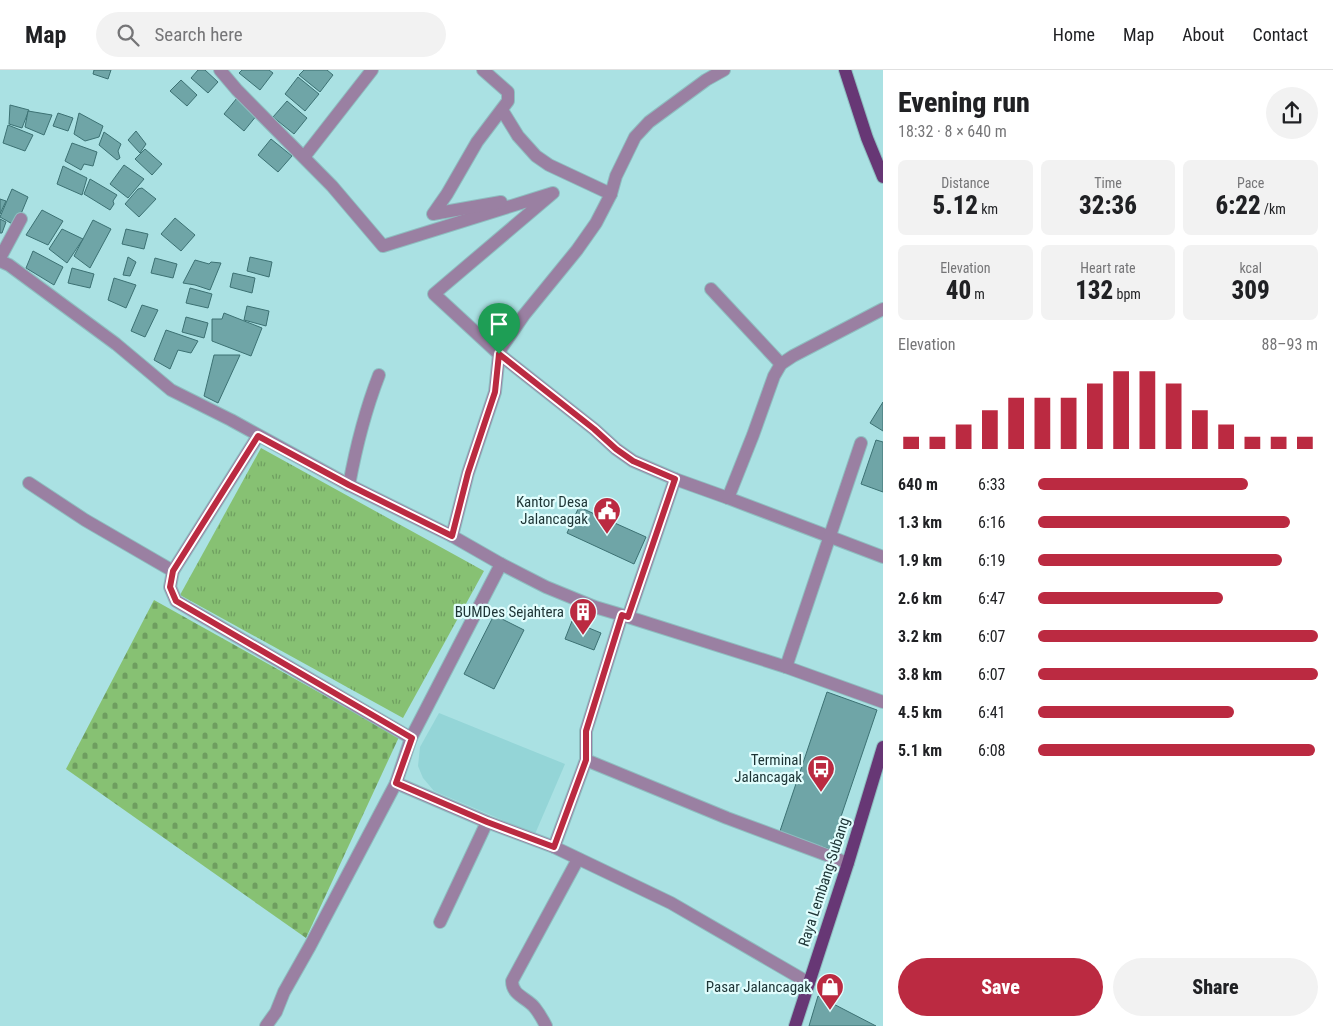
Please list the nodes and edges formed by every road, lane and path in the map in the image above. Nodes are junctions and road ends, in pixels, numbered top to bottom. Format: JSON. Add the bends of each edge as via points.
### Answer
{"nodes":[{"id":1,"x":372,"y":70,"type":"edge"},
{"id":2,"x":483,"y":70,"type":"edge"},
{"id":3,"x":724,"y":70,"type":"edge"},
{"id":4,"x":845,"y":70,"type":"edge"},
{"id":5,"x":224,"y":72,"type":"edge"},
{"id":6,"x":502,"y":110,"type":"junction"},
{"id":7,"x":304,"y":158,"type":"junction"},
{"id":8,"x":883,"y":177,"type":"edge"},
{"id":9,"x":553,"y":193,"type":"junction"},
{"id":10,"x":611,"y":194,"type":"junction"},
{"id":11,"x":21,"y":219,"type":"dead end"},
{"id":12,"x":0,"y":260,"type":"edge"},
{"id":13,"x":711,"y":289,"type":"dead end"},
{"id":14,"x":883,"y":309,"type":"edge"},
{"id":15,"x":499,"y":354,"type":"junction"},
{"id":16,"x":782,"y":364,"type":"junction"},
{"id":17,"x":379,"y":375,"type":"dead end"},
{"id":18,"x":258,"y":436,"type":"junction"},
{"id":19,"x":861,"y":443,"type":"dead end"},
{"id":20,"x":675,"y":479,"type":"junction"},
{"id":21,"x":29,"y":483,"type":"dead end"},
{"id":22,"x":349,"y":485,"type":"junction"},
{"id":23,"x":728,"y":498,"type":"junction"},
{"id":24,"x":452,"y":536,"type":"junction"},
{"id":25,"x":830,"y":537,"type":"junction"},
{"id":26,"x":883,"y":557,"type":"edge"},
{"id":27,"x":501,"y":564,"type":"junction"},
{"id":28,"x":173,"y":571,"type":"junction"},
{"id":29,"x":625,"y":616,"type":"junction"},
{"id":30,"x":786,"y":667,"type":"junction"},
{"id":31,"x":883,"y":702,"type":"edge"},
{"id":32,"x":412,"y":738,"type":"junction"},
{"id":33,"x":883,"y":747,"type":"edge"},
{"id":34,"x":586,"y":760,"type":"junction"},
{"id":35,"x":396,"y":783,"type":"junction"},
{"id":36,"x":487,"y":822,"type":"junction"},
{"id":37,"x":554,"y":847,"type":"junction"},
{"id":38,"x":578,"y":859,"type":"junction"},
{"id":39,"x":848,"y":862,"type":"junction"},
{"id":40,"x":440,"y":922,"type":"dead end"},
{"id":41,"x":809,"y":983,"type":"junction"},
{"id":42,"x":266,"y":1026,"type":"edge"},
{"id":43,"x":546,"y":1026,"type":"edge"},
{"id":44,"x":794,"y":1026,"type":"edge"}],
"edges":[{"from":1,"to":7,"type":"street"},
{"from":2,"to":6,"type":"street","via":[[508,92],[508,101]]},
{"from":3,"to":10,"type":"street","via":[[644,127],[625,157]]},
{"from":4,"to":8,"type":"main road"},
{"from":5,"to":7,"type":"street","via":[[237,90]]},
{"from":6,"to":9,"type":"street","via":[[477,142],[433,214]]},
{"from":6,"to":10,"type":"street","via":[[518,136],[536,156]]},
{"from":7,"to":9,"type":"street","via":[[348,203],[383,246]]},
{"from":9,"to":15,"type":"street","via":[[434,294]]},
{"from":10,"to":15,"type":"street","via":[[596,223],[509,335]]},
{"from":11,"to":12,"type":"street"},
{"from":12,"to":18,"type":"street","via":[[116,344],[171,390]]},
{"from":13,"to":16,"type":"street"},
{"from":14,"to":16,"type":"street"},
{"from":15,"to":20,"type":"street","via":[[616,449],[633,461]]},
{"from":15,"to":24,"type":"street","via":[[495,392],[468,473]]},
{"from":16,"to":23,"type":"street","via":[[774,376]]},
{"from":17,"to":22,"type":"street","via":[[362,425]]},
{"from":18,"to":22,"type":"street"},
{"from":18,"to":28,"type":"street"},
{"from":19,"to":25,"type":"street"},
{"from":20,"to":23,"type":"street"},
{"from":20,"to":29,"type":"street"},
{"from":21,"to":28,"type":"street"},
{"from":22,"to":24,"type":"street"},
{"from":23,"to":25,"type":"street"},
{"from":24,"to":27,"type":"street"},
{"from":25,"to":26,"type":"street"},
{"from":25,"to":30,"type":"street"},
{"from":27,"to":29,"type":"street","via":[[594,608]]},
{"from":27,"to":32,"type":"street"},
{"from":28,"to":32,"type":"street","via":[[170,587],[176,601]]},
{"from":29,"to":30,"type":"street"},
{"from":29,"to":34,"type":"street","via":[[586,731]]},
{"from":30,"to":31,"type":"street"},
{"from":32,"to":35,"type":"street"},
{"from":33,"to":39,"type":"main road","name":"Raya Lembang-Subang"},
{"from":34,"to":37,"type":"street"},
{"from":34,"to":39,"type":"street","via":[[727,818]]},
{"from":35,"to":36,"type":"street"},
{"from":35,"to":42,"type":"street"},
{"from":36,"to":37,"type":"street"},
{"from":36,"to":40,"type":"street"},
{"from":37,"to":38,"type":"street"},
{"from":38,"to":41,"type":"street","via":[[671,903]]},
{"from":38,"to":43,"type":"street","via":[[512,981],[515,992],[534,1007]]},
{"from":39,"to":41,"type":"main road","name":"Raya Lembang-Subang"},
{"from":41,"to":44,"type":"main road","name":"Raya Lembang-Subang"}]}
